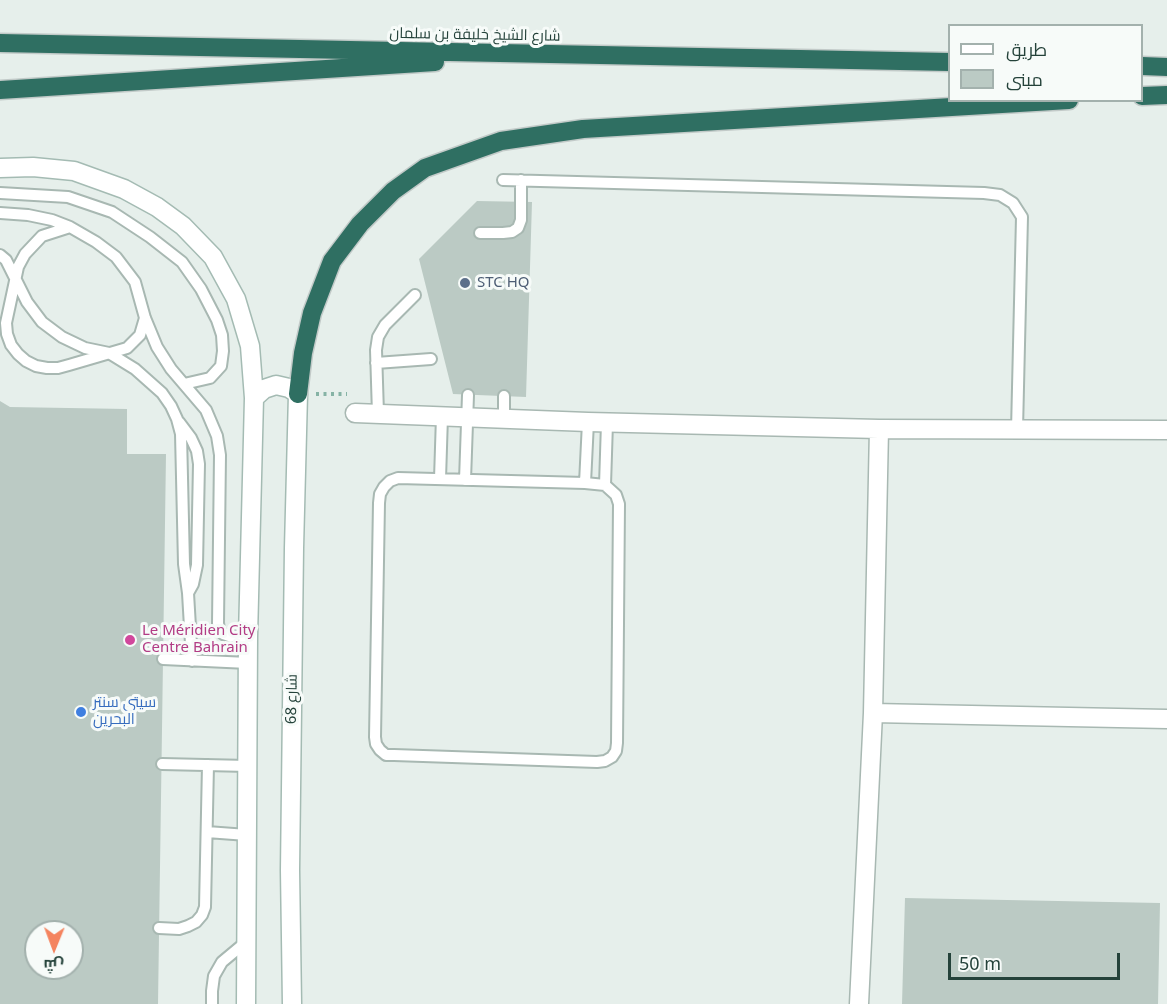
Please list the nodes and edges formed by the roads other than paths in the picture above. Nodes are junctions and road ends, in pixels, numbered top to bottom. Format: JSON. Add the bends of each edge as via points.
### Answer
{"nodes":[{"id":1,"x":0,"y":43,"type":"edge"},
{"id":2,"x":561,"y":54,"type":"junction"},
{"id":3,"x":948,"y":62,"type":"edge"},
{"id":4,"x":1143,"y":66,"type":"edge"},
{"id":5,"x":1167,"y":67,"type":"edge"},
{"id":6,"x":0,"y":90,"type":"edge"},
{"id":7,"x":1167,"y":95,"type":"edge"},
{"id":8,"x":1143,"y":96,"type":"edge"},
{"id":9,"x":1035,"y":102,"type":"edge"},
{"id":10,"x":0,"y":168,"type":"edge"},
{"id":11,"x":503,"y":180,"type":"dead end"},
{"id":12,"x":521,"y":180,"type":"junction"},
{"id":13,"x":0,"y":193,"type":"edge"},
{"id":14,"x":0,"y":213,"type":"edge"},
{"id":15,"x":70,"y":227,"type":"junction"},
{"id":16,"x":480,"y":233,"type":"dead end"},
{"id":17,"x":0,"y":255,"type":"edge"},
{"id":18,"x":16,"y":280,"type":"junction"},
{"id":19,"x":416,"y":295,"type":"dead end"},
{"id":20,"x":145,"y":318,"type":"junction"},
{"id":21,"x":109,"y":353,"type":"junction"},
{"id":22,"x":431,"y":359,"type":"dead end"},
{"id":23,"x":376,"y":363,"type":"junction"},
{"id":24,"x":184,"y":384,"type":"junction"},
{"id":25,"x":298,"y":394,"type":"junction"},
{"id":26,"x":468,"y":395,"type":"dead end"},
{"id":27,"x":504,"y":396,"type":"dead end"},
{"id":28,"x":254,"y":398,"type":"junction"},
{"id":29,"x":355,"y":413,"type":"road end"},
{"id":30,"x":378,"y":414,"type":"junction"},
{"id":31,"x":442,"y":416,"type":"junction"},
{"id":32,"x":467,"y":417,"type":"junction"},
{"id":33,"x":177,"y":419,"type":"junction"},
{"id":34,"x":504,"y":419,"type":"junction"},
{"id":35,"x":588,"y":422,"type":"junction"},
{"id":36,"x":607,"y":423,"type":"junction"},
{"id":37,"x":879,"y":429,"type":"junction"},
{"id":38,"x":1017,"y":430,"type":"junction"},
{"id":39,"x":1167,"y":430,"type":"edge"},
{"id":40,"x":440,"y":479,"type":"junction"},
{"id":41,"x":465,"y":480,"type":"junction"},
{"id":42,"x":585,"y":483,"type":"junction"},
{"id":43,"x":605,"y":485,"type":"junction"},
{"id":44,"x":188,"y":593,"type":"junction"},
{"id":45,"x":248,"y":637,"type":"junction"},
{"id":46,"x":163,"y":659,"type":"dead end"},
{"id":47,"x":192,"y":661,"type":"junction"},
{"id":48,"x":248,"y":663,"type":"junction"},
{"id":49,"x":873,"y":713,"type":"junction"},
{"id":50,"x":1167,"y":719,"type":"edge"},
{"id":51,"x":162,"y":765,"type":"dead end"},
{"id":52,"x":208,"y":765,"type":"junction"},
{"id":53,"x":248,"y":766,"type":"junction"},
{"id":54,"x":207,"y":832,"type":"junction"},
{"id":55,"x":247,"y":835,"type":"junction"},
{"id":56,"x":159,"y":928,"type":"dead end"},
{"id":57,"x":246,"y":942,"type":"junction"},
{"id":58,"x":212,"y":1004,"type":"edge"},
{"id":59,"x":246,"y":1004,"type":"edge"},
{"id":60,"x":292,"y":1004,"type":"edge"},
{"id":61,"x":859,"y":1004,"type":"edge"}],
"edges":[{"from":1,"to":2,"type":"highway","name":"شارع الشيخ خليفة بن سلمان"},
{"from":2,"to":3,"type":"highway","name":"شارع الشيخ خليفة بن سلمان"},
{"from":2,"to":6,"type":"highway"},
{"from":4,"to":5,"type":"highway"},
{"from":7,"to":8,"type":"highway"},
{"from":9,"to":25,"type":"highway","via":[[583,129],[501,141],[425,168],[393,191],[360,224],[332,261],[312,313]]},
{"from":10,"to":28,"type":"street","via":[[74,171],[123,189],[183,226],[213,257],[236,299],[250,346]]},
{"from":11,"to":12,"type":"lane"},
{"from":12,"to":16,"type":"lane","via":[[518,228],[512,232]]},
{"from":12,"to":38,"type":"lane","via":[[1000,195],[1013,203],[1022,217]]},
{"from":13,"to":24,"type":"lane","via":[[68,197],[112,212],[182,262],[217,320],[223,351],[221,366],[210,378]]},
{"from":14,"to":15,"type":"lane","via":[[28,215]]},
{"from":15,"to":18,"type":"lane","via":[[42,236],[18,267]]},
{"from":15,"to":20,"type":"lane","via":[[116,257],[135,282]]},
{"from":17,"to":18,"type":"lane"},
{"from":18,"to":21,"type":"lane","via":[[42,322],[85,348]]},
{"from":18,"to":21,"type":"lane","via":[[6,323],[11,345],[26,361],[58,368]]},
{"from":19,"to":23,"type":"lane","via":[[381,331]]},
{"from":20,"to":21,"type":"lane","via":[[140,335],[127,348]]},
{"from":20,"to":24,"type":"lane","via":[[157,347]]},
{"from":21,"to":33,"type":"lane","via":[[162,393]]},
{"from":22,"to":23,"type":"lane"},
{"from":23,"to":30,"type":"lane"},
{"from":24,"to":45,"type":"lane","via":[[206,410],[220,455],[219,629],[229,636]]},
{"from":25,"to":28,"type":"street","via":[[276,386],[264,389]]},
{"from":25,"to":60,"type":"street","name":"شارع 68","via":[[290,870]]},
{"from":26,"to":32,"type":"lane"},
{"from":27,"to":34,"type":"lane"},
{"from":28,"to":45,"type":"street"},
{"from":29,"to":30,"type":"street"},
{"from":30,"to":31,"type":"street"},
{"from":31,"to":32,"type":"street"},
{"from":31,"to":40,"type":"lane"},
{"from":32,"to":34,"type":"street"},
{"from":32,"to":41,"type":"lane"},
{"from":33,"to":44,"type":"lane","via":[[181,434]]},
{"from":33,"to":44,"type":"lane","via":[[192,438],[199,464],[197,565]]},
{"from":34,"to":35,"type":"street"},
{"from":35,"to":36,"type":"street"},
{"from":35,"to":42,"type":"lane"},
{"from":36,"to":37,"type":"street"},
{"from":36,"to":43,"type":"lane"},
{"from":37,"to":38,"type":"street"},
{"from":37,"to":49,"type":"street"},
{"from":38,"to":39,"type":"street"},
{"from":40,"to":41,"type":"lane"},
{"from":40,"to":43,"type":"lane","via":[[398,478],[390,481],[380,494],[375,737],[386,755],[597,762],[612,757],[617,743],[619,504]]},
{"from":41,"to":42,"type":"lane"},
{"from":42,"to":43,"type":"lane"},
{"from":44,"to":47,"type":"lane"},
{"from":45,"to":48,"type":"street"},
{"from":46,"to":47,"type":"lane"},
{"from":47,"to":48,"type":"lane"},
{"from":48,"to":53,"type":"street"},
{"from":49,"to":50,"type":"street"},
{"from":49,"to":61,"type":"street"},
{"from":51,"to":52,"type":"lane"},
{"from":52,"to":53,"type":"lane"},
{"from":52,"to":54,"type":"lane"},
{"from":53,"to":55,"type":"street"},
{"from":54,"to":55,"type":"lane"},
{"from":54,"to":56,"type":"lane","via":[[207,898],[202,915],[189,927]]},
{"from":55,"to":57,"type":"street"},
{"from":57,"to":58,"type":"lane","via":[[222,962],[214,976]]},
{"from":57,"to":59,"type":"street"}]}
